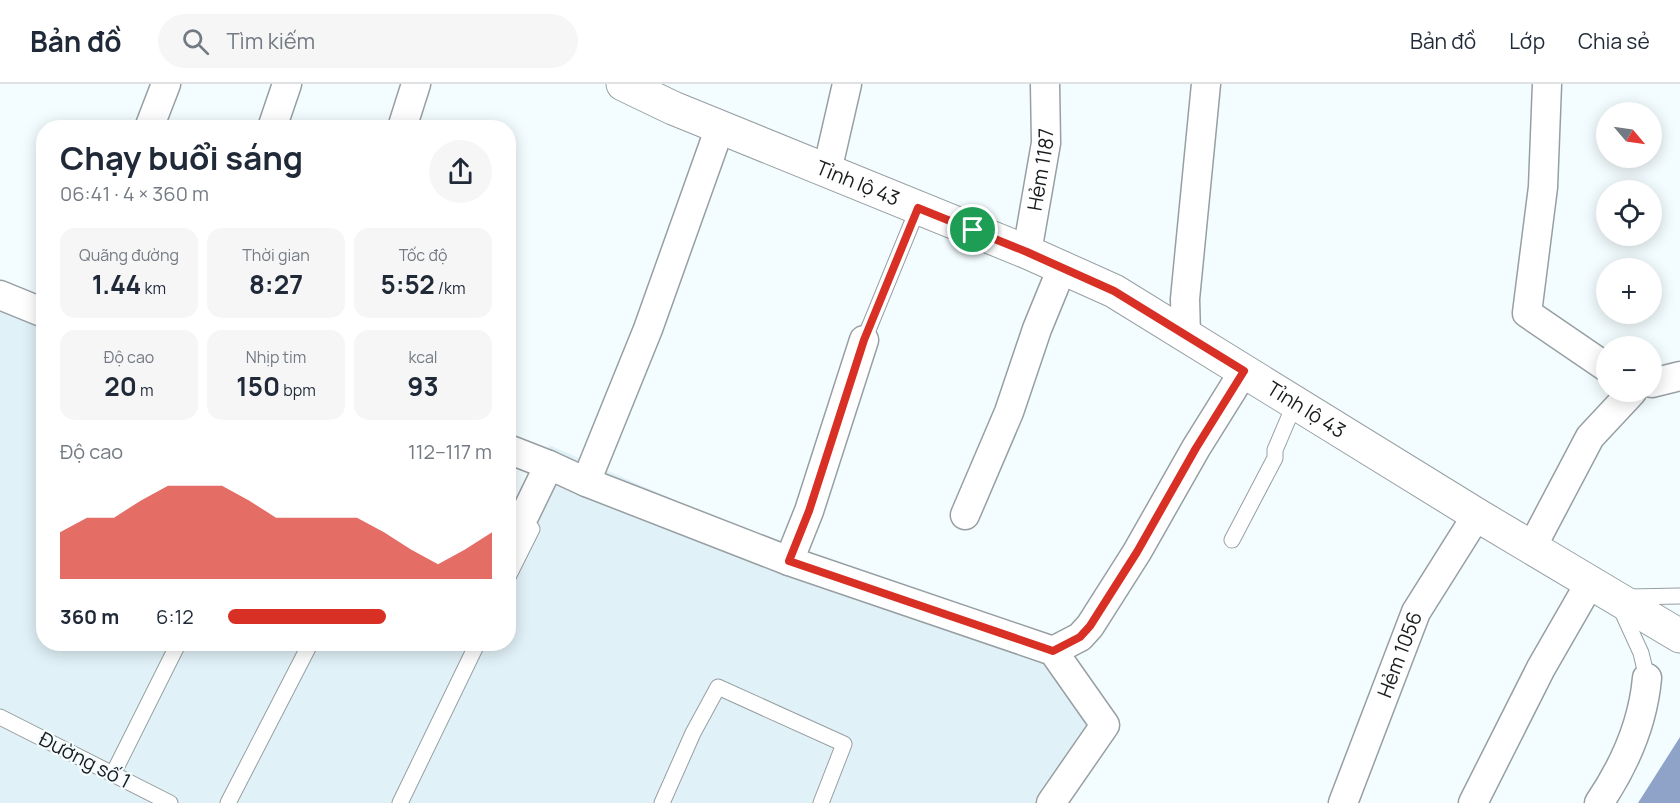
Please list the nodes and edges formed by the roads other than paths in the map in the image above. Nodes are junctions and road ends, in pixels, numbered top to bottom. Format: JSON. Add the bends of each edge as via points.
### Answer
{"nodes":[{"id":1,"x":166,"y":84,"type":"edge"},
{"id":2,"x":287,"y":84,"type":"edge"},
{"id":3,"x":416,"y":84,"type":"edge"},
{"id":4,"x":622,"y":84,"type":"edge"},
{"id":5,"x":847,"y":84,"type":"edge"},
{"id":6,"x":1045,"y":84,"type":"edge"},
{"id":7,"x":1206,"y":84,"type":"edge"},
{"id":8,"x":1547,"y":84,"type":"edge"},
{"id":9,"x":673,"y":96,"type":"edge"},
{"id":10,"x":152,"y":120,"type":"edge"},
{"id":11,"x":276,"y":120,"type":"edge"},
{"id":12,"x":405,"y":120,"type":"edge"},
{"id":13,"x":720,"y":127,"type":"junction"},
{"id":14,"x":827,"y":171,"type":"junction"},
{"id":15,"x":918,"y":208,"type":"junction"},
{"id":16,"x":1027,"y":252,"type":"junction"},
{"id":17,"x":1062,"y":268,"type":"junction"},
{"id":18,"x":0,"y":295,"type":"edge"},
{"id":19,"x":36,"y":310,"type":"edge"},
{"id":20,"x":1186,"y":336,"type":"junction"},
{"id":21,"x":864,"y":340,"type":"joint"},
{"id":22,"x":1596,"y":360,"type":"edge"},
{"id":23,"x":1244,"y":371,"type":"junction"},
{"id":24,"x":1680,"y":376,"type":"edge"},
{"id":25,"x":1662,"y":380,"type":"edge"},
{"id":26,"x":1623,"y":402,"type":"edge"},
{"id":27,"x":1295,"y":403,"type":"junction"},
{"id":28,"x":516,"y":454,"type":"edge"},
{"id":29,"x":550,"y":478,"type":"junction"},
{"id":30,"x":586,"y":482,"type":"junction"},
{"id":31,"x":965,"y":515,"type":"dead end"},
{"id":32,"x":1478,"y":515,"type":"junction"},
{"id":33,"x":516,"y":532,"type":"edge"},
{"id":34,"x":1232,"y":540,"type":"dead end"},
{"id":35,"x":1532,"y":547,"type":"junction"},
{"id":36,"x":516,"y":558,"type":"edge"},
{"id":37,"x":789,"y":561,"type":"junction"},
{"id":38,"x":1603,"y":589,"type":"junction"},
{"id":39,"x":1680,"y":596,"type":"edge"},
{"id":40,"x":1680,"y":636,"type":"edge"},
{"id":41,"x":174,"y":651,"type":"edge"},
{"id":42,"x":306,"y":651,"type":"edge"},
{"id":43,"x":474,"y":651,"type":"edge"},
{"id":44,"x":1053,"y":651,"type":"junction"},
{"id":45,"x":1647,"y":678,"type":"joint"},
{"id":46,"x":0,"y":717,"type":"edge"},
{"id":47,"x":113,"y":774,"type":"junction"},
{"id":48,"x":170,"y":803,"type":"edge"},
{"id":49,"x":228,"y":803,"type":"edge"},
{"id":50,"x":400,"y":803,"type":"edge"},
{"id":51,"x":662,"y":803,"type":"edge"},
{"id":52,"x":821,"y":803,"type":"edge"},
{"id":53,"x":1051,"y":803,"type":"edge"},
{"id":54,"x":1343,"y":803,"type":"edge"},
{"id":55,"x":1473,"y":803,"type":"edge"},
{"id":56,"x":1599,"y":803,"type":"edge"}],
"edges":[{"from":1,"to":10,"type":"street"},
{"from":2,"to":11,"type":"street"},
{"from":3,"to":12,"type":"street"},
{"from":4,"to":9,"type":"main road","name":"Tỉnh lộ 43"},
{"from":5,"to":14,"type":"street"},
{"from":6,"to":16,"type":"street","name":"Hẻm 1187","via":[[1046,143]]},
{"from":7,"to":20,"type":"street","via":[[1185,299]]},
{"from":8,"to":22,"type":"street","via":[[1543,187],[1527,313]]},
{"from":9,"to":13,"type":"main road","name":"Tỉnh lộ 43"},
{"from":13,"to":14,"type":"main road","name":"Tỉnh lộ 43"},
{"from":13,"to":30,"type":"street","via":[[648,329]]},
{"from":14,"to":15,"type":"main road","name":"Tỉnh lộ 43"},
{"from":15,"to":16,"type":"main road","name":"Tỉnh lộ 43"},
{"from":15,"to":21,"type":"lane"},
{"from":16,"to":17,"type":"main road","name":"Tỉnh lộ 43"},
{"from":17,"to":20,"type":"main road","name":"Tỉnh lộ 43","via":[[1114,291]]},
{"from":17,"to":31,"type":"street","via":[[1036,329],[1009,412]]},
{"from":18,"to":19,"type":"street"},
{"from":20,"to":23,"type":"main road","name":"Tỉnh lộ 43"},
{"from":21,"to":37,"type":"street"},
{"from":23,"to":27,"type":"main road","name":"Tỉnh lộ 43"},
{"from":23,"to":44,"type":"street","via":[[1090,626],[1080,637]]},
{"from":24,"to":25,"type":"street"},
{"from":26,"to":35,"type":"street","via":[[1590,437]]},
{"from":27,"to":32,"type":"main road","name":"Tỉnh lộ 43"},
{"from":27,"to":34,"type":"lane","via":[[1275,458]]},
{"from":28,"to":29,"type":"street"},
{"from":29,"to":30,"type":"street"},
{"from":29,"to":33,"type":"street"},
{"from":29,"to":36,"type":"lane"},
{"from":30,"to":37,"type":"street"},
{"from":32,"to":35,"type":"main road","name":"Tỉnh lộ 43"},
{"from":32,"to":54,"type":"street","name":"Hẻm 1056","via":[[1416,612]]},
{"from":35,"to":38,"type":"main road","name":"Tỉnh lộ 43"},
{"from":37,"to":44,"type":"street"},
{"from":38,"to":39,"type":"lane"},
{"from":38,"to":40,"type":"main road","name":"Tỉnh lộ 43"},
{"from":38,"to":45,"type":"lane","via":[[1631,627]]},
{"from":38,"to":55,"type":"street","via":[[1541,668]]},
{"from":41,"to":47,"type":"lane"},
{"from":42,"to":49,"type":"lane"},
{"from":43,"to":50,"type":"lane"},
{"from":44,"to":53,"type":"street","via":[[1105,725]]},
{"from":45,"to":56,"type":"street","via":[[1645,703],[1630,745]]},
{"from":46,"to":47,"type":"lane","name":"Đường số 1"},
{"from":47,"to":48,"type":"lane","name":"Đường số 1"},
{"from":51,"to":52,"type":"lane","via":[[718,687],[844,744]]}]}
